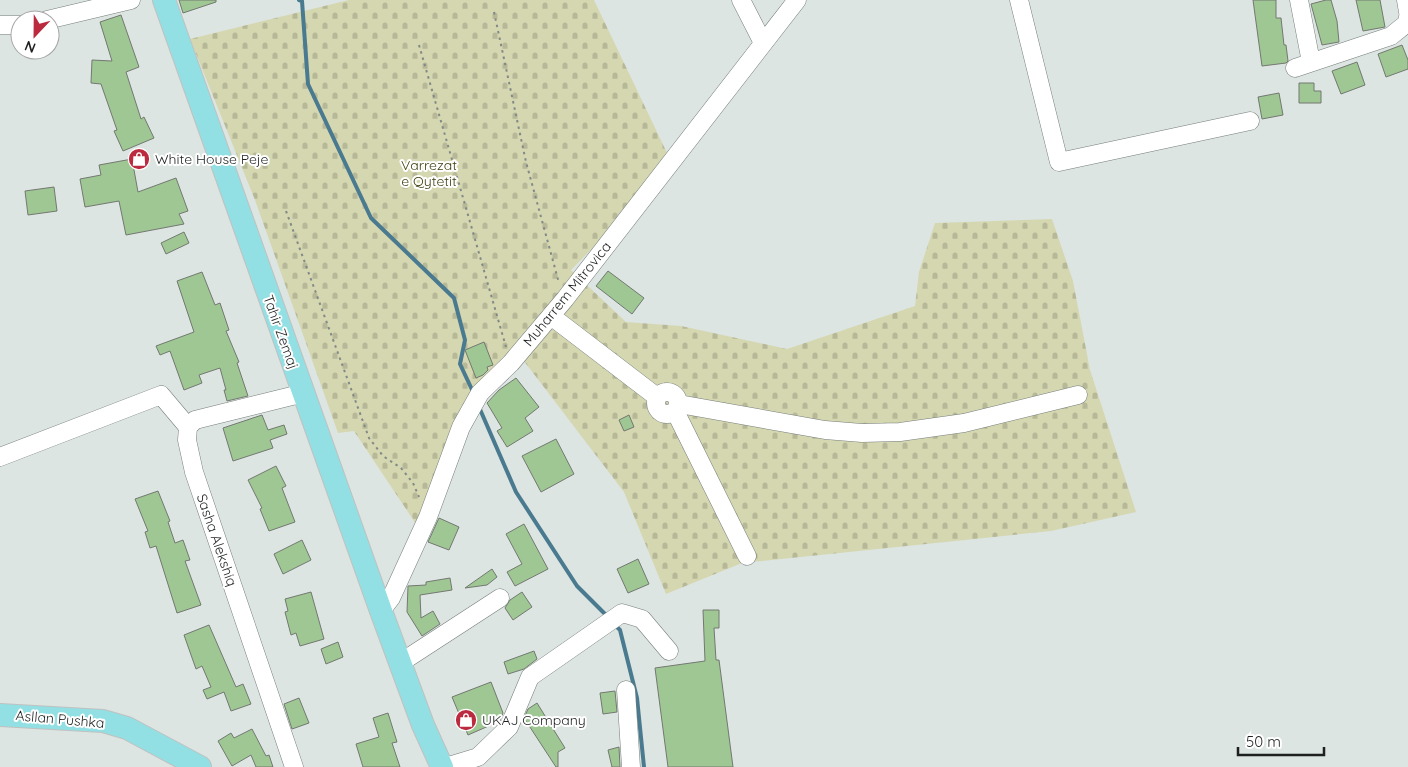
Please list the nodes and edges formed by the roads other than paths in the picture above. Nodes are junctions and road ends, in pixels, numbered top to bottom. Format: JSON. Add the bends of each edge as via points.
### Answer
{"nodes":[{"id":1,"x":131,"y":0,"type":"edge"},
{"id":2,"x":164,"y":0,"type":"edge"},
{"id":3,"x":741,"y":0,"type":"edge"},
{"id":4,"x":796,"y":0,"type":"edge"},
{"id":5,"x":1020,"y":0,"type":"edge"},
{"id":6,"x":1299,"y":0,"type":"edge"},
{"id":7,"x":1406,"y":0,"type":"edge"},
{"id":8,"x":1408,"y":12,"type":"edge"},
{"id":9,"x":60,"y":17,"type":"edge"},
{"id":10,"x":1408,"y":17,"type":"edge"},
{"id":11,"x":763,"y":44,"type":"junction"},
{"id":12,"x":1250,"y":121,"type":"dead end"},
{"id":13,"x":551,"y":316,"type":"junction"},
{"id":14,"x":304,"y":393,"type":"junction"},
{"id":15,"x":1078,"y":395,"type":"dead end"},
{"id":16,"x":677,"y":407,"type":"junction"},
{"id":17,"x":188,"y":427,"type":"junction"},
{"id":18,"x":0,"y":457,"type":"edge"},
{"id":19,"x":747,"y":556,"type":"dead end"},
{"id":20,"x":500,"y":598,"type":"dead end"},
{"id":21,"x":381,"y":611,"type":"junction"},
{"id":22,"x":669,"y":651,"type":"dead end"},
{"id":23,"x":400,"y":663,"type":"junction"},
{"id":24,"x":626,"y":690,"type":"dead end"},
{"id":25,"x":0,"y":714,"type":"edge"},
{"id":26,"x":423,"y":725,"type":"junction"},
{"id":27,"x":200,"y":767,"type":"edge"},
{"id":28,"x":294,"y":767,"type":"edge"},
{"id":29,"x":428,"y":767,"type":"edge"},
{"id":30,"x":443,"y":767,"type":"edge"},
{"id":31,"x":631,"y":767,"type":"edge"}],
"edges":[{"from":1,"to":9,"type":"street"},
{"from":2,"to":14,"type":"main road","name":"Tahir Zemaj"},
{"from":3,"to":11,"type":"street"},
{"from":4,"to":11,"type":"street","name":"Muharrem Mitrovica"},
{"from":5,"to":12,"type":"street","via":[[1059,162]]},
{"from":6,"to":10,"type":"street","via":[[1303,65],[1391,36],[1407,23]]},
{"from":7,"to":8,"type":"street"},
{"from":11,"to":13,"type":"street","name":"Muharrem Mitrovica"},
{"from":13,"to":16,"type":"street","via":[[657,396],[671,392],[677,397]]},
{"from":13,"to":21,"type":"street","name":"Muharrem Mitrovica","via":[[476,400],[461,427],[428,517],[391,598]]},
{"from":14,"to":17,"type":"street","via":[[195,420]]},
{"from":14,"to":21,"type":"main road","name":"Tahir Zemaj"},
{"from":15,"to":16,"type":"street","via":[[964,423],[900,432],[826,430]]},
{"from":16,"to":19,"type":"street"},
{"from":17,"to":18,"type":"street","via":[[161,395]]},
{"from":17,"to":28,"type":"street","name":"Sasha Alekshiq","via":[[187,440],[194,472]]},
{"from":20,"to":23,"type":"street"},
{"from":21,"to":23,"type":"main road","name":"Tahir Zemaj"},
{"from":22,"to":30,"type":"street","via":[[642,619],[622,613],[530,677],[509,727],[478,757]]},
{"from":23,"to":26,"type":"main road","name":"Tahir Zemaj"},
{"from":24,"to":31,"type":"street"},
{"from":25,"to":27,"type":"main road","name":"Asllan Pushka","via":[[103,721],[127,728]]},
{"from":26,"to":29,"type":"main road","name":"Tahir Zemaj"},
{"from":26,"to":30,"type":"main road","name":"Tahir Zemaj"}]}
